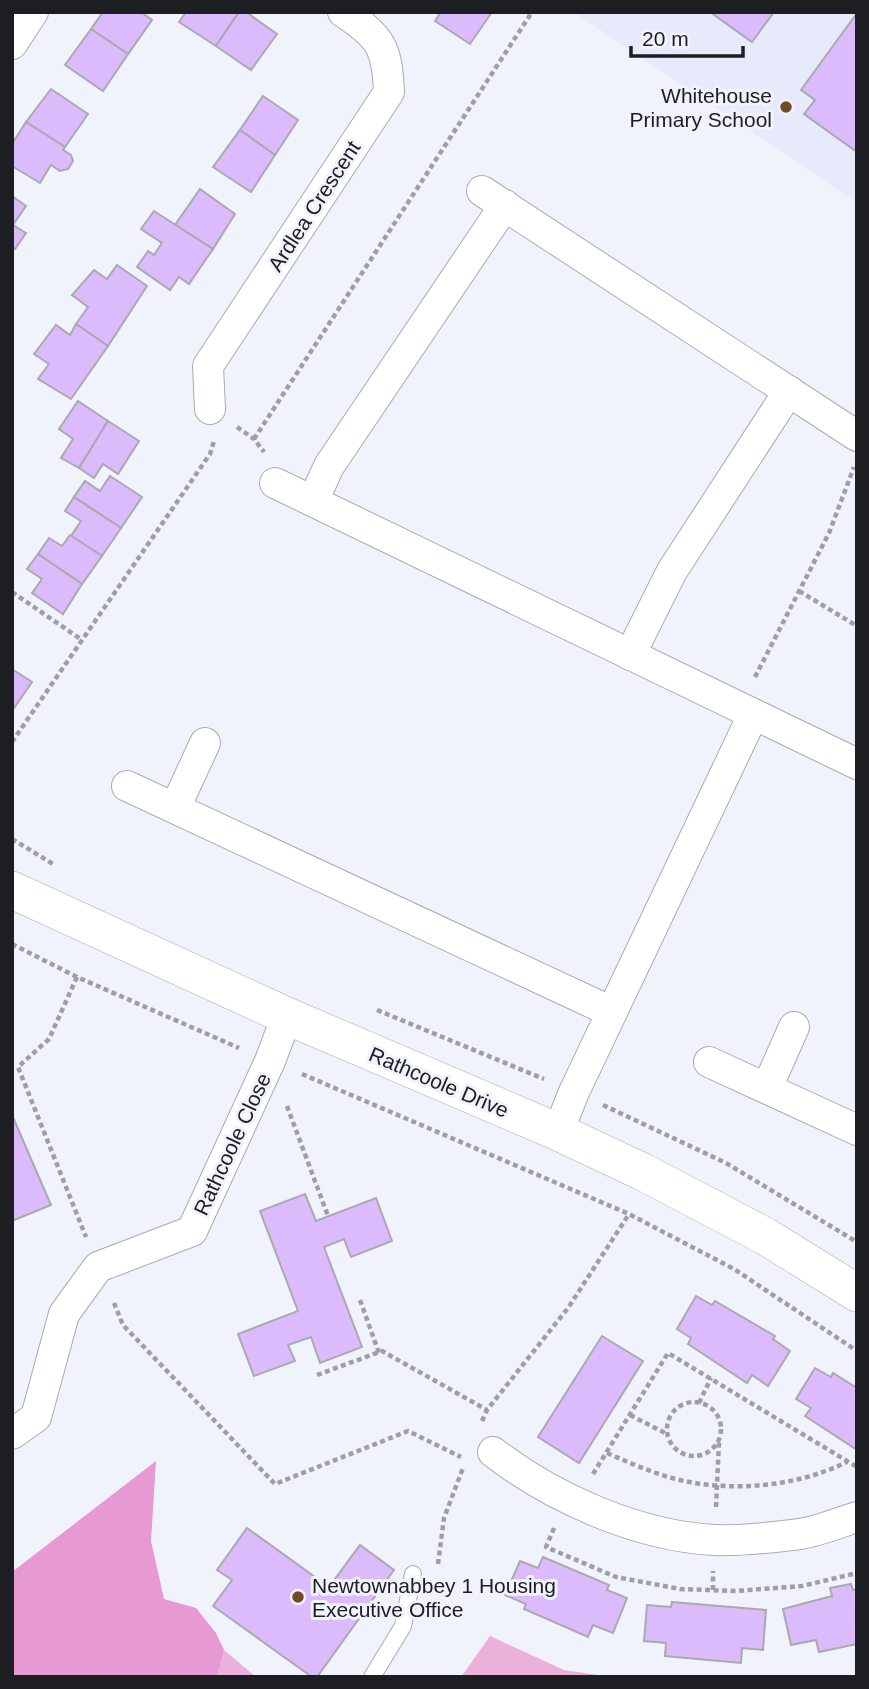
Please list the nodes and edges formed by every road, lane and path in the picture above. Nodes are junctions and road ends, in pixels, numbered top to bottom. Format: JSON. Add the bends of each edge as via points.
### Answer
{"nodes":[{"id":1,"x":33,"y":12,"type":"edge"},
{"id":2,"x":343,"y":12,"type":"edge"},
{"id":3,"x":532,"y":12,"type":"edge"},
{"id":4,"x":12,"y":44,"type":"edge"},
{"id":5,"x":789,"y":391,"type":"junction"},
{"id":6,"x":211,"y":409,"type":"junction"},
{"id":7,"x":857,"y":436,"type":"edge"},
{"id":8,"x":254,"y":439,"type":"junction"},
{"id":9,"x":857,"y":460,"type":"edge"},
{"id":10,"x":275,"y":483,"type":"joint"},
{"id":11,"x":313,"y":501,"type":"junction"},
{"id":12,"x":12,"y":592,"type":"edge"},
{"id":13,"x":799,"y":592,"type":"junction"},
{"id":14,"x":857,"y":626,"type":"edge"},
{"id":15,"x":82,"y":640,"type":"junction"},
{"id":16,"x":630,"y":655,"type":"junction"},
{"id":17,"x":746,"y":711,"type":"junction"},
{"id":18,"x":12,"y":742,"type":"edge"},
{"id":19,"x":205,"y":743,"type":"dead end"},
{"id":20,"x":857,"y":764,"type":"edge"},
{"id":21,"x":127,"y":786,"type":"dead end"},
{"id":22,"x":175,"y":808,"type":"junction"},
{"id":23,"x":12,"y":890,"type":"edge"},
{"id":24,"x":12,"y":944,"type":"edge"},
{"id":25,"x":77,"y":977,"type":"junction"},
{"id":26,"x":612,"y":1012,"type":"junction"},
{"id":27,"x":287,"y":1016,"type":"junction"},
{"id":28,"x":794,"y":1027,"type":"dead end"},
{"id":29,"x":709,"y":1062,"type":"dead end"},
{"id":30,"x":267,"y":1067,"type":"junction"},
{"id":31,"x":767,"y":1088,"type":"junction"},
{"id":32,"x":857,"y":1130,"type":"edge"},
{"id":33,"x":558,"y":1132,"type":"junction"},
{"id":34,"x":629,"y":1214,"type":"junction"},
{"id":35,"x":328,"y":1216,"type":"dead end"},
{"id":36,"x":98,"y":1267,"type":"junction"},
{"id":37,"x":857,"y":1293,"type":"edge"},
{"id":38,"x":359,"y":1300,"type":"dead end"},
{"id":39,"x":857,"y":1351,"type":"edge"},
{"id":40,"x":379,"y":1353,"type":"junction"},
{"id":41,"x":317,"y":1375,"type":"dead end"},
{"id":42,"x":711,"y":1378,"type":"junction"},
{"id":43,"x":699,"y":1403,"type":"junction"},
{"id":44,"x":487,"y":1410,"type":"junction"},
{"id":45,"x":630,"y":1415,"type":"junction"},
{"id":46,"x":482,"y":1422,"type":"dead end"},
{"id":47,"x":12,"y":1434,"type":"edge"},
{"id":48,"x":668,"y":1434,"type":"junction"},
{"id":49,"x":719,"y":1438,"type":"junction"},
{"id":50,"x":493,"y":1452,"type":"dead end"},
{"id":51,"x":607,"y":1453,"type":"junction"},
{"id":52,"x":848,"y":1462,"type":"junction"},
{"id":53,"x":857,"y":1467,"type":"edge"},
{"id":54,"x":718,"y":1485,"type":"junction"},
{"id":55,"x":578,"y":1502,"type":"junction"},
{"id":56,"x":857,"y":1517,"type":"edge"},
{"id":57,"x":413,"y":1574,"type":"dead end"},
{"id":58,"x":410,"y":1597,"type":"junction"},
{"id":59,"x":372,"y":1677,"type":"edge"}],
"edges":[{"from":1,"to":4,"type":"street"},
{"from":2,"to":6,"type":"street","name":"Ardlea Crescent","via":[[381,44],[389,92],[208,366]]},
{"from":3,"to":8,"type":"path"},
{"from":5,"to":7,"type":"street"},
{"from":5,"to":11,"type":"street","via":[[494,198],[329,466]]},
{"from":5,"to":16,"type":"street","via":[[672,571]]},
{"from":6,"to":8,"type":"path"},
{"from":6,"to":15,"type":"path","via":[[214,441],[210,454]]},
{"from":8,"to":10,"type":"path","via":[[265,453]]},
{"from":9,"to":13,"type":"path","via":[[830,533]]},
{"from":10,"to":11,"type":"street"},
{"from":11,"to":16,"type":"street"},
{"from":12,"to":15,"type":"path"},
{"from":13,"to":14,"type":"path"},
{"from":13,"to":17,"type":"path"},
{"from":15,"to":18,"type":"path"},
{"from":16,"to":17,"type":"street"},
{"from":17,"to":20,"type":"street"},
{"from":17,"to":26,"type":"street"},
{"from":19,"to":22,"type":"street"},
{"from":21,"to":22,"type":"street"},
{"from":22,"to":26,"type":"street"},
{"from":23,"to":27,"type":"street","name":"Rathcoole Drive"},
{"from":24,"to":25,"type":"path"},
{"from":25,"to":30,"type":"path"},
{"from":25,"to":36,"type":"path","via":[[49,1039],[18,1068]]},
{"from":26,"to":33,"type":"street"},
{"from":27,"to":30,"type":"street","name":"Rathcoole Close"},
{"from":27,"to":33,"type":"street","name":"Rathcoole Drive"},
{"from":28,"to":31,"type":"street"},
{"from":29,"to":31,"type":"street"},
{"from":30,"to":34,"type":"path"},
{"from":30,"to":35,"type":"path"},
{"from":30,"to":36,"type":"street","name":"Rathcoole Close","via":[[192,1231]]},
{"from":31,"to":32,"type":"street"},
{"from":33,"to":37,"type":"street","name":"Rathcoole Drive","via":[[765,1236]]},
{"from":34,"to":39,"type":"path","via":[[734,1269]]},
{"from":34,"to":44,"type":"path","via":[[568,1308]]},
{"from":36,"to":47,"type":"street","via":[[64,1314],[36,1417]]},
{"from":36,"to":58,"type":"path","via":[[124,1325],[275,1484],[408,1431],[466,1459],[444,1518],[435,1591]]},
{"from":38,"to":40,"type":"path"},
{"from":40,"to":41,"type":"path"},
{"from":40,"to":44,"type":"path"},
{"from":42,"to":43,"type":"path"},
{"from":42,"to":45,"type":"path","via":[[668,1353]]},
{"from":42,"to":52,"type":"path"},
{"from":43,"to":48,"type":"path","via":[[679,1407],[668,1421]]},
{"from":43,"to":49,"type":"path","via":[[718,1416]]},
{"from":44,"to":46,"type":"path"},
{"from":45,"to":48,"type":"path"},
{"from":45,"to":51,"type":"path"},
{"from":48,"to":49,"type":"path","via":[[679,1451],[695,1456],[712,1450]]},
{"from":49,"to":54,"type":"path"},
{"from":50,"to":55,"type":"street","via":[[518,1471]]},
{"from":51,"to":54,"type":"path","via":[[684,1481]]},
{"from":51,"to":55,"type":"path"},
{"from":52,"to":53,"type":"path"},
{"from":52,"to":54,"type":"path","via":[[784,1483]]},
{"from":55,"to":56,"type":"street","via":[[637,1527],[715,1540],[802,1533]]},
{"from":57,"to":58,"type":"lane"},
{"from":58,"to":59,"type":"lane","via":[[403,1626]]}]}
